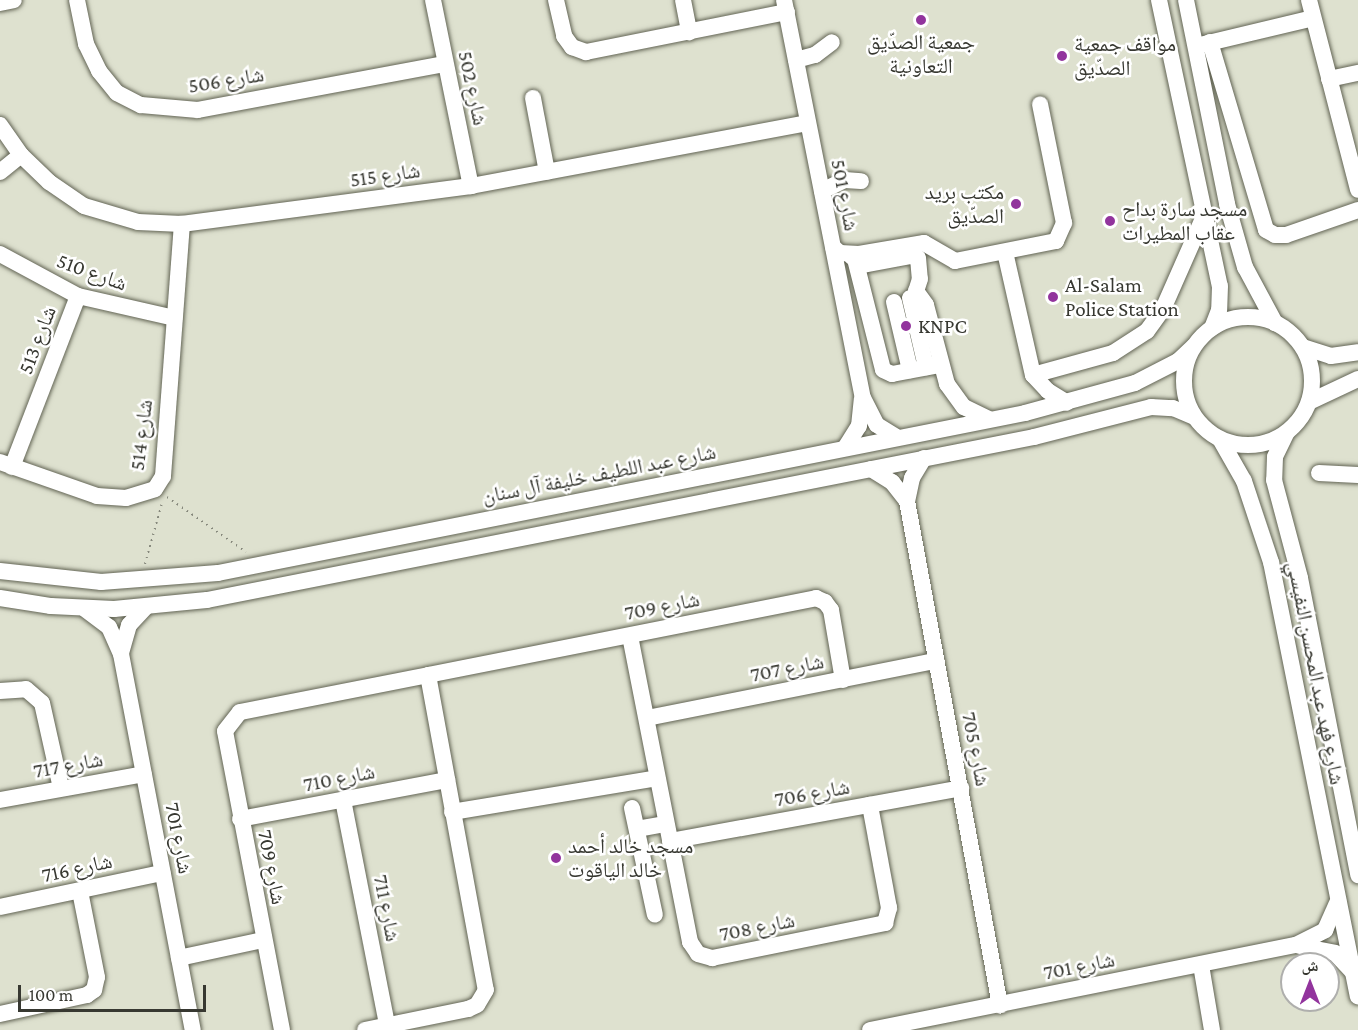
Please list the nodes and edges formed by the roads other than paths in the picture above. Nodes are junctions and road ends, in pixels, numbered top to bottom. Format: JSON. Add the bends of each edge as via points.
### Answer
{"nodes":[{"id":1,"x":14,"y":0,"type":"edge"},
{"id":2,"x":77,"y":0,"type":"edge"},
{"id":3,"x":433,"y":0,"type":"edge"},
{"id":4,"x":556,"y":0,"type":"edge"},
{"id":5,"x":683,"y":0,"type":"edge"},
{"id":6,"x":1159,"y":0,"type":"edge"},
{"id":7,"x":1186,"y":0,"type":"edge"},
{"id":8,"x":1309,"y":0,"type":"edge"},
{"id":9,"x":0,"y":3,"type":"edge"},
{"id":10,"x":785,"y":6,"type":"edge"},
{"id":11,"x":1314,"y":18,"type":"junction"},
{"id":12,"x":689,"y":32,"type":"junction"},
{"id":13,"x":832,"y":42,"type":"dead end"},
{"id":14,"x":1203,"y":44,"type":"junction"},
{"id":15,"x":796,"y":60,"type":"junction"},
{"id":16,"x":444,"y":64,"type":"junction"},
{"id":17,"x":1358,"y":73,"type":"edge"},
{"id":18,"x":1329,"y":79,"type":"junction"},
{"id":19,"x":533,"y":98,"type":"dead end"},
{"id":20,"x":1040,"y":104,"type":"dead end"},
{"id":21,"x":808,"y":123,"type":"junction"},
{"id":22,"x":0,"y":125,"type":"edge"},
{"id":23,"x":21,"y":155,"type":"junction"},
{"id":24,"x":0,"y":172,"type":"edge"},
{"id":25,"x":547,"y":172,"type":"junction"},
{"id":26,"x":861,"y":181,"type":"dead end"},
{"id":27,"x":471,"y":186,"type":"junction"},
{"id":28,"x":1358,"y":190,"type":"edge"},
{"id":29,"x":822,"y":191,"type":"junction"},
{"id":30,"x":1358,"y":210,"type":"edge"},
{"id":31,"x":1204,"y":216,"type":"junction"},
{"id":32,"x":182,"y":225,"type":"junction"},
{"id":33,"x":1005,"y":252,"type":"junction"},
{"id":34,"x":846,"y":253,"type":"junction"},
{"id":35,"x":0,"y":254,"type":"edge"},
{"id":36,"x":78,"y":296,"type":"junction"},
{"id":37,"x":902,"y":300,"type":"dead end"},
{"id":38,"x":175,"y":318,"type":"junction"},
{"id":39,"x":1275,"y":323,"type":"junction"},
{"id":40,"x":1212,"y":328,"type":"junction"},
{"id":41,"x":1193,"y":347,"type":"junction"},
{"id":42,"x":1303,"y":347,"type":"junction"},
{"id":43,"x":1354,"y":354,"type":"edge"},
{"id":44,"x":925,"y":367,"type":"junction"},
{"id":45,"x":1033,"y":375,"type":"junction"},
{"id":46,"x":1357,"y":380,"type":"edge"},
{"id":47,"x":862,"y":398,"type":"junction"},
{"id":48,"x":1310,"y":402,"type":"junction"},
{"id":49,"x":1067,"y":403,"type":"junction"},
{"id":50,"x":1194,"y":417,"type":"junction"},
{"id":51,"x":989,"y":419,"type":"junction"},
{"id":52,"x":1286,"y":434,"type":"junction"},
{"id":53,"x":896,"y":437,"type":"junction"},
{"id":54,"x":1220,"y":439,"type":"junction"},
{"id":55,"x":845,"y":448,"type":"junction"},
{"id":56,"x":924,"y":458,"type":"junction"},
{"id":57,"x":6,"y":465,"type":"edge"},
{"id":58,"x":871,"y":469,"type":"junction"},
{"id":59,"x":1319,"y":473,"type":"dead end"},
{"id":60,"x":1358,"y":475,"type":"edge"},
{"id":61,"x":603,"y":496,"type":"junction"},
{"id":62,"x":907,"y":501,"type":"junction"},
{"id":63,"x":615,"y":518,"type":"junction"},
{"id":64,"x":493,"y":542,"type":"junction"},
{"id":65,"x":0,"y":571,"type":"edge"},
{"id":66,"x":0,"y":598,"type":"edge"},
{"id":67,"x":146,"y":608,"type":"junction"},
{"id":68,"x":84,"y":609,"type":"junction"},
{"id":69,"x":630,"y":636,"type":"junction"},
{"id":70,"x":121,"y":654,"type":"junction"},
{"id":71,"x":936,"y":661,"type":"junction"},
{"id":72,"x":428,"y":675,"type":"junction"},
{"id":73,"x":843,"y":680,"type":"junction"},
{"id":74,"x":0,"y":691,"type":"edge"},
{"id":75,"x":1300,"y":706,"type":"junction"},
{"id":76,"x":647,"y":718,"type":"junction"},
{"id":77,"x":1332,"y":744,"type":"junction"},
{"id":78,"x":144,"y":774,"type":"junction"},
{"id":79,"x":657,"y":778,"type":"junction"},
{"id":80,"x":447,"y":780,"type":"junction"},
{"id":81,"x":61,"y":788,"type":"junction"},
{"id":82,"x":961,"y":788,"type":"junction"},
{"id":83,"x":0,"y":800,"type":"edge"},
{"id":84,"x":344,"y":800,"type":"junction"},
{"id":85,"x":870,"y":805,"type":"junction"},
{"id":86,"x":632,"y":808,"type":"dead end"},
{"id":87,"x":453,"y":812,"type":"junction"},
{"id":88,"x":240,"y":819,"type":"junction"},
{"id":89,"x":666,"y":824,"type":"junction"},
{"id":90,"x":637,"y":829,"type":"junction"},
{"id":91,"x":670,"y":841,"type":"junction"},
{"id":92,"x":162,"y":873,"type":"junction"},
{"id":93,"x":1358,"y":874,"type":"edge"},
{"id":94,"x":80,"y":891,"type":"junction"},
{"id":95,"x":1339,"y":900,"type":"junction"},
{"id":96,"x":0,"y":907,"type":"edge"},
{"id":97,"x":655,"y":915,"type":"dead end"},
{"id":98,"x":263,"y":940,"type":"junction"},
{"id":99,"x":1296,"y":945,"type":"junction"},
{"id":100,"x":179,"y":958,"type":"junction"},
{"id":101,"x":1201,"y":965,"type":"junction"},
{"id":102,"x":1353,"y":972,"type":"junction"},
{"id":103,"x":1358,"y":996,"type":"edge"},
{"id":104,"x":1000,"y":1005,"type":"junction"},
{"id":105,"x":0,"y":1014,"type":"edge"},
{"id":106,"x":387,"y":1025,"type":"junction"},
{"id":107,"x":193,"y":1030,"type":"edge"},
{"id":108,"x":282,"y":1030,"type":"edge"},
{"id":109,"x":365,"y":1030,"type":"edge"},
{"id":110,"x":870,"y":1030,"type":"edge"},
{"id":111,"x":1212,"y":1030,"type":"edge"}],
"edges":[{"from":1,"to":9,"type":"street"},
{"from":2,"to":16,"type":"street","name":"شارع 506","via":[[86,44],[99,71],[117,93],[141,105],[198,110]]},
{"from":3,"to":16,"type":"street","name":"شارع 502"},
{"from":4,"to":12,"type":"street","via":[[564,36],[579,51]]},
{"from":5,"to":12,"type":"street"},
{"from":6,"to":31,"type":"street"},
{"from":7,"to":14,"type":"street"},
{"from":8,"to":11,"type":"street"},
{"from":10,"to":12,"type":"street"},
{"from":10,"to":15,"type":"street","name":"شارع 501"},
{"from":11,"to":14,"type":"street"},
{"from":11,"to":18,"type":"street"},
{"from":13,"to":15,"type":"street","via":[[815,55]]},
{"from":14,"to":30,"type":"street","via":[[1266,230],[1286,235]]},
{"from":14,"to":39,"type":"street","via":[[1220,170],[1245,267]]},
{"from":15,"to":21,"type":"street","name":"شارع 501"},
{"from":16,"to":27,"type":"street","name":"شارع 502"},
{"from":17,"to":18,"type":"street"},
{"from":18,"to":28,"type":"street"},
{"from":19,"to":25,"type":"street"},
{"from":20,"to":33,"type":"street","via":[[1064,230],[1050,244]]},
{"from":21,"to":25,"type":"street","name":"شارع 515"},
{"from":21,"to":29,"type":"street","name":"شارع 501"},
{"from":22,"to":23,"type":"street","name":"شارع 515"},
{"from":23,"to":24,"type":"street"},
{"from":23,"to":32,"type":"street","name":"شارع 515","via":[[49,182],[84,206],[138,222]]},
{"from":25,"to":27,"type":"street","name":"شارع 515"},
{"from":26,"to":29,"type":"street","via":[[845,180]]},
{"from":27,"to":32,"type":"street","name":"شارع 515"},
{"from":29,"to":34,"type":"street","name":"شارع 501"},
{"from":31,"to":40,"type":"street","via":[[1220,286],[1219,310]]},
{"from":31,"to":45,"type":"street","via":[[1163,309],[1147,331],[1113,353]]},
{"from":32,"to":38,"type":"street","name":"شارع 514"},
{"from":33,"to":34,"type":"street","via":[[955,261],[930,245],[917,242]]},
{"from":33,"to":45,"type":"street"},
{"from":34,"to":44,"type":"street","via":[[881,367],[889,374]]},
{"from":34,"to":44,"type":"street","via":[[863,265],[918,258],[920,279],[916,291],[926,305]]},
{"from":34,"to":47,"type":"street","name":"شارع 501"},
{"from":35,"to":36,"type":"street","name":"شارع 510"},
{"from":36,"to":38,"type":"street","name":"شارع 510"},
{"from":36,"to":57,"type":"street","name":"شارع 513"},
{"from":37,"to":44,"type":"street"},
{"from":38,"to":57,"type":"street","name":"شارع 514","via":[[163,476],[155,489],[126,498],[97,496]]},
{"from":39,"to":40,"type":"street","via":[[1249,317]]},
{"from":39,"to":42,"type":"street"},
{"from":40,"to":41,"type":"street"},
{"from":41,"to":49,"type":"street","name":"شارع عبد اللطيف خليفة آل سنان","via":[[1150,377]]},
{"from":41,"to":50,"type":"street","via":[[1183,382]]},
{"from":42,"to":43,"type":"street","via":[[1321,355]]},
{"from":42,"to":48,"type":"street","via":[[1311,368]]},
{"from":43,"to":46,"type":"street","via":[[1348,369]]},
{"from":44,"to":51,"type":"street","via":[[957,400]]},
{"from":45,"to":49,"type":"street"},
{"from":46,"to":48,"type":"street"},
{"from":47,"to":53,"type":"street","name":"شارع 501","via":[[877,425]]},
{"from":47,"to":55,"type":"street","name":"شارع 501","via":[[858,426]]},
{"from":48,"to":52,"type":"street"},
{"from":49,"to":51,"type":"street","name":"شارع عبد اللطيف خليفة آل سنان"},
{"from":50,"to":54,"type":"street"},
{"from":50,"to":56,"type":"street","via":[[1173,408],[1151,407]]},
{"from":51,"to":53,"type":"street","name":"شارع عبد اللطيف خليفة آل سنان"},
{"from":52,"to":54,"type":"street","via":[[1253,446]]},
{"from":52,"to":77,"type":"street","name":"شارع فهد عبد المحسن النفيسي","via":[[1275,457],[1274,480],[1300,578]]},
{"from":53,"to":55,"type":"street","name":"شارع عبد اللطيف خليفة آل سنان"},
{"from":54,"to":75,"type":"street","name":"شارع فهد عبد المحسن النفيسي","via":[[1244,481],[1266,541]]},
{"from":55,"to":61,"type":"street","name":"شارع عبد اللطيف خليفة آل سنان"},
{"from":56,"to":58,"type":"street"},
{"from":56,"to":62,"type":"street","name":"شارع 705","via":[[912,478]]},
{"from":58,"to":62,"type":"street","via":[[892,482]]},
{"from":58,"to":63,"type":"street"},
{"from":59,"to":60,"type":"street"},
{"from":61,"to":63,"type":"street"},
{"from":61,"to":64,"type":"street","via":[[587,515],[523,528]]},
{"from":61,"to":65,"type":"street","name":"شارع عبد اللطيف خليفة آل سنان","via":[[263,564],[141,581],[75,581]]},
{"from":62,"to":71,"type":"street","name":"شارع 705"},
{"from":63,"to":64,"type":"street"},
{"from":64,"to":67,"type":"street","via":[[207,600]]},
{"from":66,"to":68,"type":"street"},
{"from":67,"to":68,"type":"street"},
{"from":67,"to":70,"type":"street","name":"شارع 701","via":[[126,631]]},
{"from":68,"to":70,"type":"street","name":"شارع 701","via":[[109,627]]},
{"from":69,"to":72,"type":"street","name":"شارع 709"},
{"from":69,"to":73,"type":"street","name":"شارع 709","via":[[821,599],[831,610]]},
{"from":69,"to":76,"type":"street","name":"شارع 708"},
{"from":70,"to":78,"type":"street","name":"شارع 701"},
{"from":71,"to":73,"type":"street","name":"شارع 707"},
{"from":71,"to":82,"type":"street","name":"شارع 705"},
{"from":72,"to":80,"type":"street"},
{"from":72,"to":88,"type":"street","name":"شارع 709","via":[[252,709],[235,716],[225,731],[224,744]]},
{"from":73,"to":76,"type":"street","name":"شارع 707"},
{"from":74,"to":81,"type":"street","via":[[26,689],[42,703]]},
{"from":75,"to":77,"type":"street","via":[[1306,699],[1315,702],[1321,726]]},
{"from":75,"to":95,"type":"street","name":"شارع فهد عبد المحسن النفيسي"},
{"from":76,"to":79,"type":"street","name":"شارع 708"},
{"from":77,"to":93,"type":"street","name":"شارع فهد عبد المحسن النفيسي"},
{"from":78,"to":81,"type":"street","name":"شارع 717"},
{"from":78,"to":92,"type":"street","name":"شارع 701"},
{"from":79,"to":87,"type":"street"},
{"from":79,"to":89,"type":"street","name":"شارع 708"},
{"from":80,"to":84,"type":"street","name":"شارع 710"},
{"from":80,"to":87,"type":"street"},
{"from":81,"to":83,"type":"street","name":"شارع 717"},
{"from":82,"to":85,"type":"street","name":"شارع 706"},
{"from":82,"to":104,"type":"street","name":"شارع 705"},
{"from":84,"to":88,"type":"street","name":"شارع 710"},
{"from":84,"to":106,"type":"street","name":"شارع 711"},
{"from":85,"to":91,"type":"street","name":"شارع 706"},
{"from":85,"to":91,"type":"street","name":"شارع 708","via":[[889,908],[885,923],[712,958],[698,954],[690,942]]},
{"from":86,"to":90,"type":"street"},
{"from":87,"to":106,"type":"street","via":[[486,990],[477,1005],[468,1009]]},
{"from":88,"to":98,"type":"street","name":"شارع 709"},
{"from":89,"to":90,"type":"street"},
{"from":89,"to":91,"type":"street","name":"شارع 708"},
{"from":90,"to":97,"type":"street"},
{"from":92,"to":94,"type":"street","name":"شارع 716"},
{"from":92,"to":100,"type":"street","name":"شارع 701"},
{"from":94,"to":96,"type":"street","name":"شارع 716"},
{"from":94,"to":105,"type":"street","via":[[97,977],[94,990],[87,995]]},
{"from":95,"to":99,"type":"street","name":"شارع 701","via":[[1325,930]]},
{"from":95,"to":102,"type":"street","name":"شارع فهد عبد المحسن النفيسي"},
{"from":98,"to":100,"type":"street"},
{"from":98,"to":108,"type":"street","name":"شارع 709"},
{"from":99,"to":101,"type":"street","name":"شارع 701"},
{"from":99,"to":102,"type":"street","name":"شارع 701","via":[[1335,953]]},
{"from":100,"to":107,"type":"street","name":"شارع 701"},
{"from":101,"to":104,"type":"street","name":"شارع 701"},
{"from":101,"to":111,"type":"street"},
{"from":102,"to":103,"type":"street","name":"شارع فهد عبد المحسن النفيسي"},
{"from":104,"to":110,"type":"street","name":"شارع 701"},
{"from":106,"to":109,"type":"street"}]}
